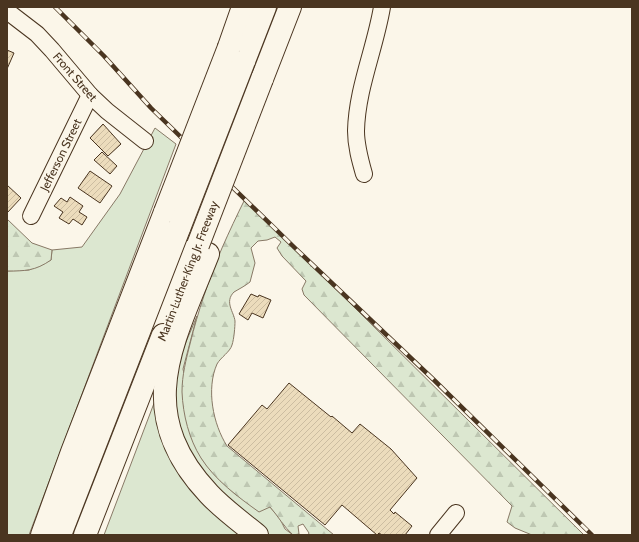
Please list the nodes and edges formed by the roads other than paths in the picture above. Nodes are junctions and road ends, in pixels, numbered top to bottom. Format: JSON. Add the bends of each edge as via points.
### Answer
{"nodes":[{"id":1,"x":244,"y":7,"type":"edge"},
{"id":2,"x":265,"y":7,"type":"edge"},
{"id":3,"x":290,"y":7,"type":"edge"},
{"id":4,"x":382,"y":7,"type":"edge"},
{"id":5,"x":7,"y":11,"type":"edge"},
{"id":6,"x":236,"y":54,"type":"junction"},
{"id":7,"x":90,"y":95,"type":"junction"},
{"id":8,"x":145,"y":141,"type":"dead end"},
{"id":9,"x":364,"y":174,"type":"dead end"},
{"id":10,"x":31,"y":216,"type":"dead end"},
{"id":11,"x":173,"y":219,"type":"junction"},
{"id":12,"x":203,"y":249,"type":"junction"},
{"id":13,"x":456,"y":513,"type":"dead end"},
{"id":14,"x":42,"y":535,"type":"edge"},
{"id":15,"x":60,"y":535,"type":"edge"},
{"id":16,"x":85,"y":535,"type":"edge"},
{"id":17,"x":257,"y":535,"type":"edge"},
{"id":18,"x":438,"y":535,"type":"edge"}],
"edges":[{"from":1,"to":6,"type":"highway"},
{"from":2,"to":6,"type":"highway","name":"Martin Luther King Jr. Freeway"},
{"from":3,"to":12,"type":"highway","name":"Martin Luther King Jr. Freeway","bridge":true,"via":[[281,28],[267,83]]},
{"from":4,"to":9,"type":"street","via":[[359,98],[356,132]]},
{"from":5,"to":7,"type":"street","name":"Front Street","via":[[42,39]]},
{"from":6,"to":11,"type":"highway","name":"Martin Luther King Jr. Freeway","bridge":true},
{"from":7,"to":8,"type":"street","name":"Front Street"},
{"from":7,"to":10,"type":"street","name":"Jefferson Street"},
{"from":11,"to":14,"type":"highway","via":[[72,452]]},
{"from":11,"to":15,"type":"highway","name":"Martin Luther King Jr. Freeway"},
{"from":12,"to":16,"type":"highway","name":"Martin Luther King Jr. Freeway"},
{"from":12,"to":17,"type":"highway","via":[[168,361],[165,391],[168,425],[180,458],[200,484],[209,495]]},
{"from":13,"to":18,"type":"street"}]}
